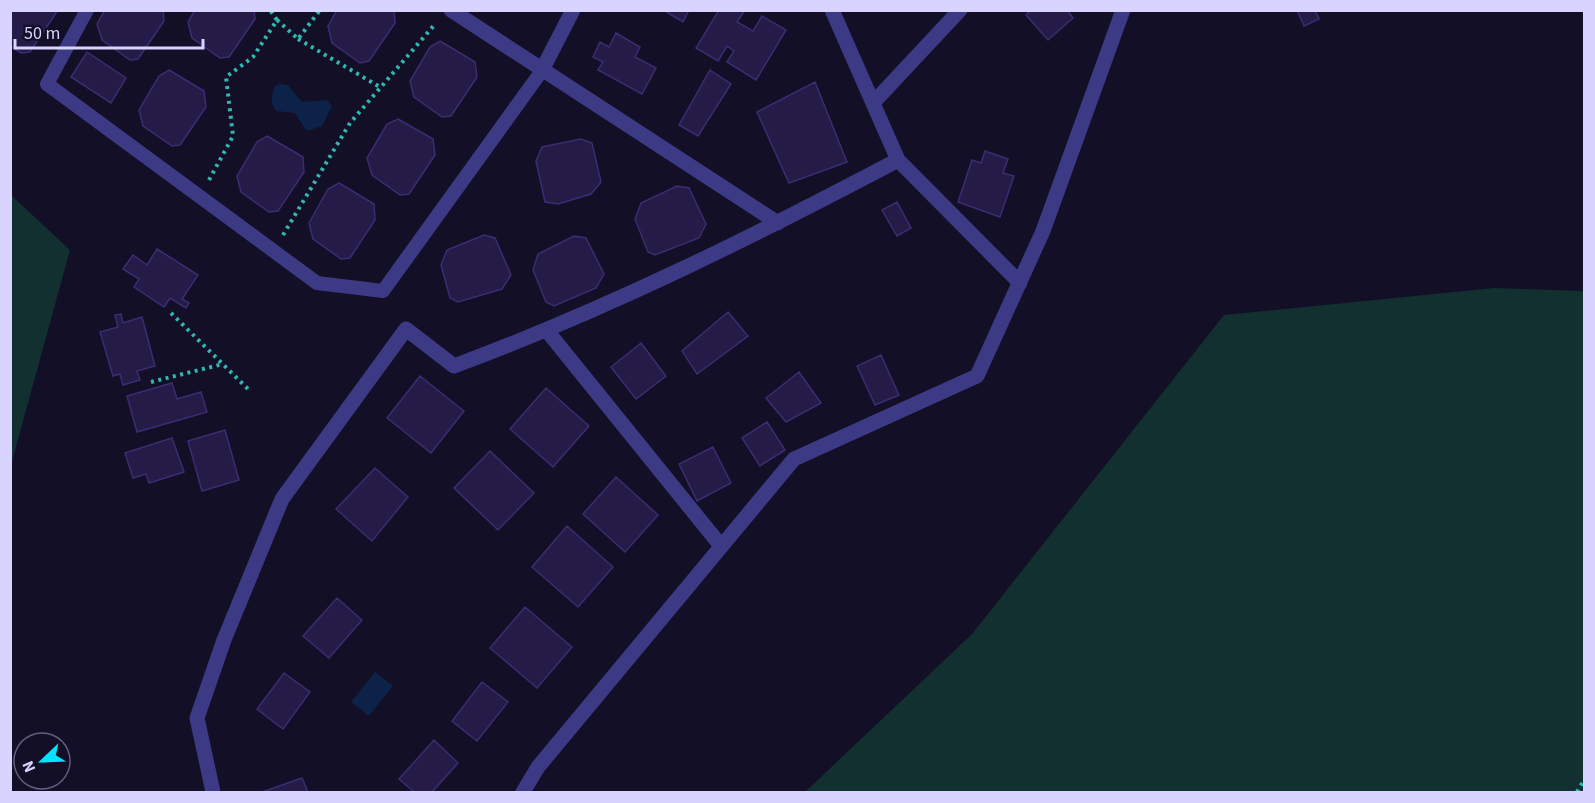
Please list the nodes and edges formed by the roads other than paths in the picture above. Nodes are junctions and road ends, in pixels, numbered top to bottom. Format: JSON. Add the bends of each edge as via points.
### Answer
{"nodes":[{"id":1,"x":87,"y":10,"type":"edge"},
{"id":2,"x":573,"y":10,"type":"edge"},
{"id":3,"x":832,"y":10,"type":"edge"},
{"id":4,"x":960,"y":10,"type":"edge"},
{"id":5,"x":1123,"y":10,"type":"edge"},
{"id":6,"x":445,"y":15,"type":"edge"},
{"id":7,"x":541,"y":72,"type":"junction"},
{"id":8,"x":873,"y":103,"type":"junction"},
{"id":9,"x":898,"y":160,"type":"junction"},
{"id":10,"x":778,"y":223,"type":"junction"},
{"id":11,"x":1020,"y":283,"type":"junction"},
{"id":12,"x":548,"y":332,"type":"junction"},
{"id":13,"x":721,"y":546,"type":"junction"},
{"id":14,"x":213,"y":792,"type":"edge"},
{"id":15,"x":523,"y":792,"type":"edge"}],
"edges":[{"from":1,"to":7,"type":"lane","via":[[47,84],[317,283],[383,291]]},
{"from":2,"to":7,"type":"street"},
{"from":3,"to":8,"type":"street"},
{"from":4,"to":8,"type":"street"},
{"from":5,"to":11,"type":"street","via":[[1043,231]]},
{"from":6,"to":7,"type":"street"},
{"from":7,"to":10,"type":"street"},
{"from":8,"to":9,"type":"street"},
{"from":9,"to":10,"type":"street"},
{"from":9,"to":11,"type":"street"},
{"from":10,"to":12,"type":"street"},
{"from":11,"to":13,"type":"street","via":[[977,376],[794,459]]},
{"from":12,"to":13,"type":"street"},
{"from":12,"to":14,"type":"street","via":[[454,366],[406,329],[282,499],[224,640],[197,718]]},
{"from":13,"to":15,"type":"street","via":[[538,767]]}]}
